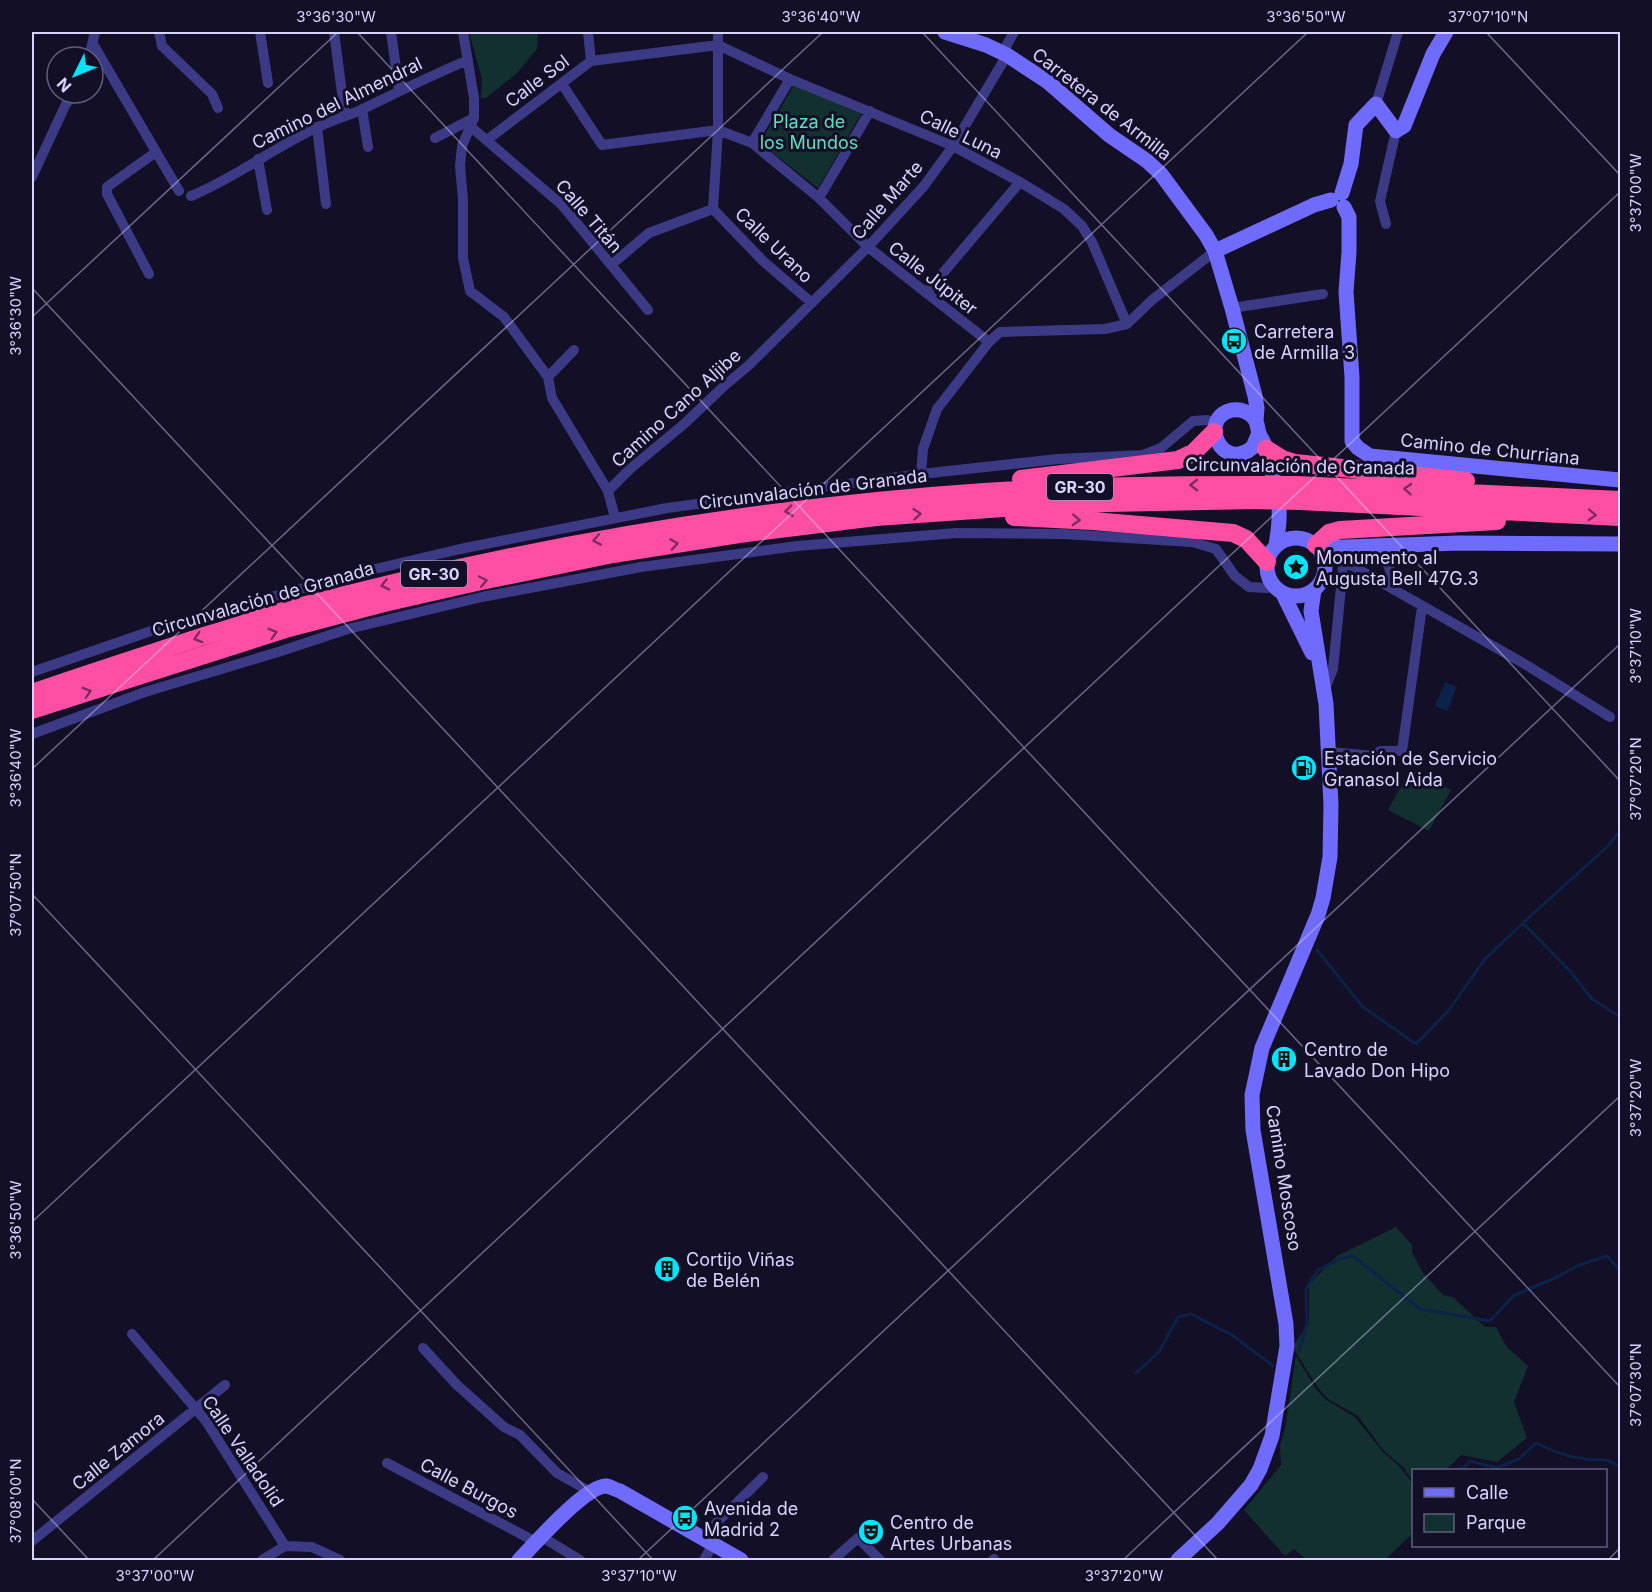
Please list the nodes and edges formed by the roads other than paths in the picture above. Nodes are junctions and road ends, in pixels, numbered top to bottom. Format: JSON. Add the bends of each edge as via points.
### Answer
{"nodes":[{"id":1,"x":95,"y":32,"type":"edge"},
{"id":2,"x":159,"y":32,"type":"edge"},
{"id":3,"x":260,"y":32,"type":"edge"},
{"id":4,"x":334,"y":32,"type":"edge"},
{"id":5,"x":391,"y":32,"type":"edge"},
{"id":6,"x":463,"y":32,"type":"edge"},
{"id":7,"x":588,"y":32,"type":"edge"},
{"id":8,"x":718,"y":32,"type":"edge"},
{"id":9,"x":945,"y":32,"type":"edge"},
{"id":10,"x":1014,"y":32,"type":"edge"},
{"id":11,"x":1398,"y":32,"type":"edge"},
{"id":12,"x":1446,"y":32,"type":"edge"},
{"id":13,"x":93,"y":44,"type":"joint"},
{"id":14,"x":718,"y":45,"type":"junction"},
{"id":15,"x":1005,"y":54,"type":"junction"},
{"id":16,"x":468,"y":60,"type":"junction"},
{"id":17,"x":591,"y":61,"type":"junction"},
{"id":18,"x":790,"y":79,"type":"junction"},
{"id":19,"x":268,"y":83,"type":"dead end"},
{"id":20,"x":562,"y":84,"type":"junction"},
{"id":21,"x":399,"y":90,"type":"junction"},
{"id":22,"x":1376,"y":104,"type":"junction"},
{"id":23,"x":66,"y":105,"type":"edge"},
{"id":24,"x":218,"y":108,"type":"dead end"},
{"id":25,"x":362,"y":110,"type":"junction"},
{"id":26,"x":870,"y":111,"type":"junction"},
{"id":27,"x":345,"y":116,"type":"junction"},
{"id":28,"x":472,"y":123,"type":"junction"},
{"id":29,"x":317,"y":127,"type":"junction"},
{"id":30,"x":718,"y":130,"type":"junction"},
{"id":31,"x":1396,"y":131,"type":"junction"},
{"id":32,"x":435,"y":138,"type":"dead end"},
{"id":33,"x":487,"y":140,"type":"junction"},
{"id":34,"x":752,"y":143,"type":"junction"},
{"id":35,"x":953,"y":146,"type":"junction"},
{"id":36,"x":368,"y":147,"type":"dead end"},
{"id":37,"x":156,"y":152,"type":"junction"},
{"id":38,"x":258,"y":159,"type":"junction"},
{"id":39,"x":35,"y":163,"type":"edge"},
{"id":40,"x":32,"y":177,"type":"edge"},
{"id":41,"x":1020,"y":182,"type":"junction"},
{"id":42,"x":179,"y":191,"type":"dead end"},
{"id":43,"x":191,"y":196,"type":"dead end"},
{"id":44,"x":819,"y":198,"type":"junction"},
{"id":45,"x":1339,"y":200,"type":"junction"},
{"id":46,"x":326,"y":204,"type":"dead end"},
{"id":47,"x":267,"y":210,"type":"dead end"},
{"id":48,"x":713,"y":210,"type":"junction"},
{"id":49,"x":1386,"y":224,"type":"dead end"},
{"id":50,"x":868,"y":247,"type":"junction"},
{"id":51,"x":1215,"y":251,"type":"junction"},
{"id":52,"x":611,"y":265,"type":"junction"},
{"id":53,"x":149,"y":274,"type":"dead end"},
{"id":54,"x":926,"y":293,"type":"junction"},
{"id":55,"x":1323,"y":294,"type":"dead end"},
{"id":56,"x":812,"y":303,"type":"junction"},
{"id":57,"x":1232,"y":308,"type":"junction"},
{"id":58,"x":648,"y":310,"type":"dead end"},
{"id":59,"x":1127,"y":324,"type":"junction"},
{"id":60,"x":989,"y":342,"type":"junction"},
{"id":61,"x":766,"y":348,"type":"joint"},
{"id":62,"x":574,"y":350,"type":"dead end"},
{"id":63,"x":1248,"y":375,"type":"junction"},
{"id":64,"x":548,"y":377,"type":"junction"},
{"id":65,"x":1234,"y":410,"type":"junction"},
{"id":66,"x":1215,"y":428,"type":"junction"},
{"id":67,"x":1260,"y":434,"type":"junction"},
{"id":68,"x":1246,"y":452,"type":"junction"},
{"id":69,"x":1270,"y":470,"type":"junction"},
{"id":70,"x":921,"y":474,"type":"junction"},
{"id":71,"x":1620,"y":480,"type":"edge"},
{"id":72,"x":608,"y":491,"type":"junction"},
{"id":73,"x":1253,"y":493,"type":"junction"},
{"id":74,"x":909,"y":498,"type":"junction"},
{"id":75,"x":1620,"y":500,"type":"edge"},
{"id":76,"x":1568,"y":506,"type":"junction"},
{"id":77,"x":1279,"y":509,"type":"junction"},
{"id":78,"x":959,"y":511,"type":"junction"},
{"id":79,"x":1620,"y":517,"type":"edge"},
{"id":80,"x":615,"y":518,"type":"junction"},
{"id":81,"x":1312,"y":544,"type":"junction"},
{"id":82,"x":1620,"y":544,"type":"edge"},
{"id":83,"x":1276,"y":545,"type":"junction"},
{"id":84,"x":1403,"y":545,"type":"junction"},
{"id":85,"x":1378,"y":546,"type":"junction"},
{"id":86,"x":1358,"y":547,"type":"junction"},
{"id":87,"x":1267,"y":562,"type":"junction"},
{"id":88,"x":1325,"y":572,"type":"junction"},
{"id":89,"x":1392,"y":574,"type":"junction"},
{"id":90,"x":1278,"y":590,"type":"junction"},
{"id":91,"x":1314,"y":590,"type":"junction"},
{"id":92,"x":1394,"y":590,"type":"junction"},
{"id":93,"x":1422,"y":607,"type":"junction"},
{"id":94,"x":32,"y":672,"type":"edge"},
{"id":95,"x":1321,"y":672,"type":"junction"},
{"id":96,"x":1324,"y":692,"type":"junction"},
{"id":97,"x":32,"y":693,"type":"edge"},
{"id":98,"x":32,"y":710,"type":"edge"},
{"id":99,"x":1610,"y":717,"type":"dead end"},
{"id":100,"x":32,"y":734,"type":"edge"},
{"id":101,"x":1329,"y":752,"type":"junction"},
{"id":102,"x":132,"y":1334,"type":"dead end"},
{"id":103,"x":423,"y":1348,"type":"dead end"},
{"id":104,"x":225,"y":1385,"type":"dead end"},
{"id":105,"x":197,"y":1408,"type":"junction"},
{"id":106,"x":387,"y":1462,"type":"dead end"},
{"id":107,"x":763,"y":1477,"type":"dead end"},
{"id":108,"x":589,"y":1491,"type":"junction"},
{"id":109,"x":539,"y":1540,"type":"junction"},
{"id":110,"x":32,"y":1541,"type":"edge"},
{"id":111,"x":707,"y":1541,"type":"junction"},
{"id":112,"x":285,"y":1546,"type":"junction"},
{"id":113,"x":262,"y":1560,"type":"edge"},
{"id":114,"x":340,"y":1560,"type":"edge"},
{"id":115,"x":519,"y":1560,"type":"edge"},
{"id":116,"x":580,"y":1560,"type":"edge"},
{"id":117,"x":704,"y":1560,"type":"edge"},
{"id":118,"x":741,"y":1560,"type":"edge"},
{"id":119,"x":833,"y":1560,"type":"edge"},
{"id":120,"x":880,"y":1560,"type":"edge"},
{"id":121,"x":1178,"y":1560,"type":"edge"}],
"edges":[{"from":1,"to":13,"type":"street"},
{"from":2,"to":24,"type":"street","via":[[162,46],[212,94]]},
{"from":3,"to":19,"type":"street"},
{"from":4,"to":27,"type":"street"},
{"from":5,"to":21,"type":"street"},
{"from":6,"to":16,"type":"street"},
{"from":7,"to":17,"type":"street"},
{"from":8,"to":14,"type":"street"},
{"from":9,"to":15,"type":"street","name":"Carretera de Armilla"},
{"from":10,"to":15,"type":"street","name":"Calle Marte"},
{"from":11,"to":22,"type":"street"},
{"from":12,"to":31,"type":"street","via":[[1404,126]]},
{"from":13,"to":37,"type":"street"},
{"from":14,"to":17,"type":"street","name":"Calle Sol"},
{"from":14,"to":18,"type":"street","name":"Calle Luna"},
{"from":14,"to":30,"type":"street"},
{"from":15,"to":35,"type":"street","name":"Calle Marte"},
{"from":15,"to":51,"type":"street","name":"Carretera de Armilla","via":[[1048,82],[1161,174]]},
{"from":16,"to":21,"type":"street","name":"Camino del Almendral"},
{"from":16,"to":28,"type":"street","via":[[474,98]]},
{"from":17,"to":20,"type":"street","name":"Calle Sol"},
{"from":18,"to":26,"type":"street","name":"Calle Luna"},
{"from":18,"to":34,"type":"street"},
{"from":20,"to":30,"type":"street","via":[[602,145]]},
{"from":20,"to":33,"type":"street","name":"Calle Sol"},
{"from":21,"to":25,"type":"street","name":"Camino del Almendral"},
{"from":22,"to":31,"type":"street"},
{"from":22,"to":45,"type":"street","via":[[1356,125],[1351,164]]},
{"from":23,"to":39,"type":"street"},
{"from":25,"to":27,"type":"street","name":"Camino del Almendral"},
{"from":25,"to":36,"type":"street"},
{"from":26,"to":35,"type":"street","name":"Calle Luna"},
{"from":26,"to":44,"type":"street"},
{"from":27,"to":29,"type":"street","name":"Camino del Almendral"},
{"from":28,"to":32,"type":"street"},
{"from":28,"to":33,"type":"street","name":"Calle Titán"},
{"from":28,"to":64,"type":"street","via":[[462,146],[460,166],[463,258],[470,291],[504,317]]},
{"from":29,"to":38,"type":"street","name":"Camino del Almendral"},
{"from":29,"to":46,"type":"street"},
{"from":30,"to":34,"type":"street","name":"Calle Júpiter"},
{"from":30,"to":48,"type":"street"},
{"from":31,"to":49,"type":"street","via":[[1380,201]]},
{"from":33,"to":52,"type":"street","name":"Calle Titán","via":[[562,205]]},
{"from":34,"to":44,"type":"street","name":"Calle Júpiter"},
{"from":35,"to":41,"type":"street","name":"Calle Luna"},
{"from":35,"to":50,"type":"street","name":"Calle Marte","via":[[924,186]]},
{"from":37,"to":42,"type":"street"},
{"from":37,"to":53,"type":"street","via":[[107,187],[107,194]]},
{"from":38,"to":43,"type":"street","name":"Camino del Almendral"},
{"from":38,"to":47,"type":"street"},
{"from":39,"to":40,"type":"street"},
{"from":41,"to":54,"type":"street"},
{"from":41,"to":59,"type":"street","name":"Calle Luna","via":[[1064,209],[1082,226]]},
{"from":44,"to":50,"type":"street","name":"Calle Júpiter"},
{"from":45,"to":51,"type":"street","via":[[1314,205]]},
{"from":45,"to":71,"type":"street","name":"Camino de Churriana","via":[[1349,217],[1346,292],[1352,441],[1358,448],[1370,456]]},
{"from":48,"to":52,"type":"street","via":[[649,233]]},
{"from":48,"to":56,"type":"street","name":"Calle Urano"},
{"from":50,"to":54,"type":"street","name":"Calle Júpiter"},
{"from":50,"to":56,"type":"street","name":"Calle Marte"},
{"from":51,"to":57,"type":"street","name":"Carretera de Armilla"},
{"from":51,"to":59,"type":"street"},
{"from":52,"to":58,"type":"street","name":"Calle Titán"},
{"from":54,"to":60,"type":"street","name":"Calle Júpiter"},
{"from":55,"to":57,"type":"street"},
{"from":56,"to":61,"type":"street","name":"Calle Marte"},
{"from":57,"to":63,"type":"street","name":"Carretera de Armilla"},
{"from":59,"to":60,"type":"street","via":[[1000,332]]},
{"from":60,"to":70,"type":"street","via":[[937,409],[923,449]]},
{"from":61,"to":72,"type":"street","name":"Camino Cano Aljibe"},
{"from":62,"to":64,"type":"street"},
{"from":63,"to":65,"type":"street","via":[[1246,390]]},
{"from":63,"to":67,"type":"street","name":"Carretera de Armilla"},
{"from":64,"to":72,"type":"street","via":[[552,398]]},
{"from":65,"to":66,"type":"street","via":[[1222,415]]},
{"from":65,"to":67,"type":"street","via":[[1248,413]]},
{"from":66,"to":68,"type":"street","via":[[1218,443],[1225,451]]},
{"from":66,"to":70,"type":"street","via":[[1207,420],[1192,421],[1161,448],[1143,455],[1058,459]]},
{"from":66,"to":74,"type":"highway","via":[[1193,453],[1178,460],[935,488]]},
{"from":67,"to":68,"type":"street"},
{"from":67,"to":69,"type":"street","name":"Carretera de Armilla"},
{"from":67,"to":76,"type":"highway","via":[[1281,459],[1295,463],[1549,489]]},
{"from":68,"to":69,"type":"street","via":[[1261,459]]},
{"from":69,"to":77,"type":"street","name":"Carretera de Armilla"},
{"from":70,"to":80,"type":"street"},
{"from":72,"to":80,"type":"street"},
{"from":73,"to":74,"type":"highway","name":"Circunvalación de Granada","number":"GR-30","one_way":true,"via":[[1156,484]]},
{"from":73,"to":76,"type":"highway","name":"Circunvalación de Granada","number":"GR-30","bridge":true},
{"from":73,"to":78,"type":"highway","name":"Circunvalación de Granada","number":"GR-30"},
{"from":74,"to":97,"type":"highway","name":"Circunvalación de Granada","number":"GR-30","one_way":true,"via":[[721,520],[500,559],[284,611]]},
{"from":75,"to":76,"type":"highway","name":"Circunvalación de Granada","number":"GR-30"},
{"from":76,"to":79,"type":"highway","name":"Circunvalación de Granada","number":"GR-30","one_way":true},
{"from":76,"to":81,"type":"highway","via":[[1540,520],[1340,530]]},
{"from":77,"to":81,"type":"street","via":[[1288,524]]},
{"from":77,"to":83,"type":"street"},
{"from":78,"to":87,"type":"highway","one_way":true,"via":[[987,517],[1233,533],[1246,539]]},
{"from":98,"to":78,"type":"highway","name":"Circunvalación de Granada","number":"GR-30","one_way":true,"via":[[289,628],[480,581],[705,539],[876,517]]},
{"from":80,"to":94,"type":"street","via":[[350,575],[157,629]]},
{"from":81,"to":83,"type":"street","via":[[1289,538]]},
{"from":81,"to":86,"type":"street"},
{"from":81,"to":88,"type":"street","via":[[1323,554]]},
{"from":82,"to":84,"type":"street"},
{"from":83,"to":87,"type":"street"},
{"from":84,"to":85,"type":"street"},
{"from":84,"to":89,"type":"street","via":[[1394,556]]},
{"from":85,"to":86,"type":"street"},
{"from":85,"to":89,"type":"street"},
{"from":86,"to":88,"type":"street","via":[[1339,557]]},
{"from":87,"to":90,"type":"street","via":[[1268,578]]},
{"from":88,"to":91,"type":"street"},
{"from":89,"to":92,"type":"street"},
{"from":90,"to":91,"type":"street","via":[[1297,597]]},
{"from":90,"to":95,"type":"street","name":"Camino Moscoso"},
{"from":90,"to":100,"type":"street","via":[[1248,587],[1216,549],[1192,542],[1063,534],[956,533],[796,546],[641,567],[482,597],[359,626],[145,692]]},
{"from":91,"to":95,"type":"street","name":"Camino Moscoso","via":[[1311,611]]},
{"from":92,"to":93,"type":"street"},
{"from":92,"to":96,"type":"street","via":[[1350,564],[1343,567],[1333,669]]},
{"from":93,"to":99,"type":"street"},
{"from":93,"to":101,"type":"street","via":[[1402,751],[1380,751],[1374,756]]},
{"from":95,"to":96,"type":"street","name":"Camino Moscoso"},
{"from":96,"to":101,"type":"street","name":"Camino Moscoso"},
{"from":101,"to":121,"type":"street","name":"Camino Moscoso","via":[[1330,857],[1323,898],[1262,1048],[1252,1095],[1253,1130],[1286,1324],[1287,1346],[1278,1406],[1267,1452],[1251,1485]]},
{"from":102,"to":105,"type":"street","name":"Calle Valladolid"},
{"from":103,"to":108,"type":"street","via":[[457,1385],[504,1427],[520,1436],[557,1473]]},
{"from":104,"to":105,"type":"street","name":"Calle Zamora"},
{"from":105,"to":110,"type":"street","name":"Calle Zamora"},
{"from":105,"to":112,"type":"street","name":"Calle Valladolid"},
{"from":106,"to":109,"type":"street","name":"Calle Burgos"},
{"from":107,"to":111,"type":"street"},
{"from":108,"to":109,"type":"street"},
{"from":108,"to":111,"type":"street","via":[[606,1486],[620,1491]]},
{"from":109,"to":115,"type":"street"},
{"from":109,"to":116,"type":"street","name":"Calle Burgos"},
{"from":111,"to":117,"type":"street"},
{"from":111,"to":118,"type":"street"},
{"from":112,"to":113,"type":"street"},
{"from":112,"to":114,"type":"street","via":[[312,1547]]},
{"from":119,"to":120,"type":"street","via":[[858,1538]]}]}
